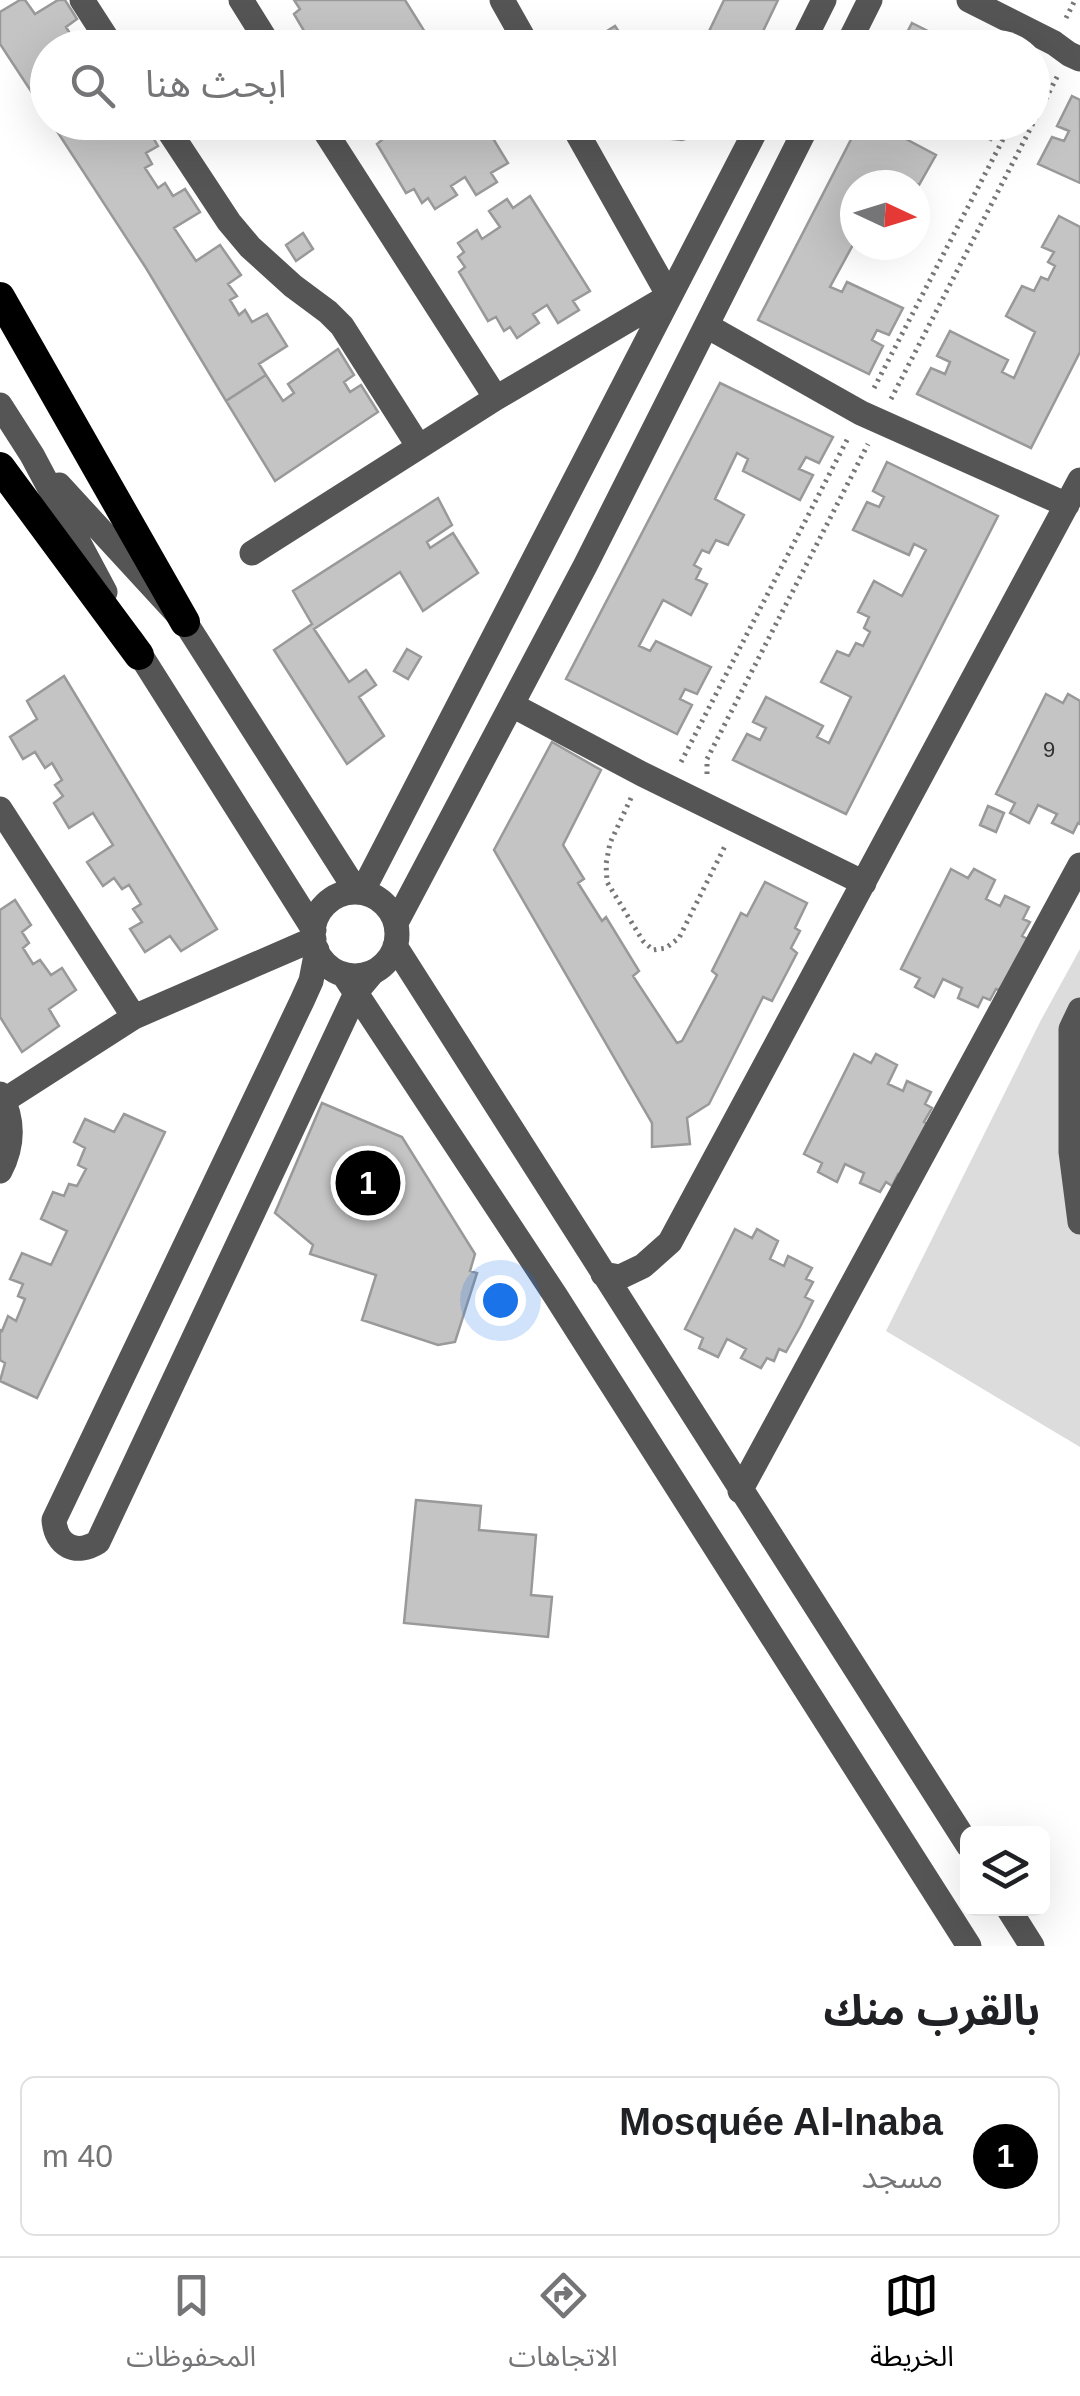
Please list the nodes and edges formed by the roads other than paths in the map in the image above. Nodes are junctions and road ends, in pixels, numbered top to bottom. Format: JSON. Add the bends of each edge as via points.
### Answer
{"nodes":[{"id":1,"x":82,"y":0,"type":"edge"},
{"id":2,"x":241,"y":0,"type":"edge"},
{"id":3,"x":502,"y":0,"type":"edge"},
{"id":4,"x":824,"y":0,"type":"edge"},
{"id":5,"x":870,"y":0,"type":"edge"},
{"id":6,"x":969,"y":0,"type":"edge"},
{"id":7,"x":101,"y":30,"type":"edge"},
{"id":8,"x":260,"y":30,"type":"edge"},
{"id":9,"x":519,"y":30,"type":"edge"},
{"id":10,"x":809,"y":30,"type":"edge"},
{"id":11,"x":855,"y":30,"type":"edge"},
{"id":12,"x":1028,"y":30,"type":"edge"},
{"id":13,"x":1050,"y":41,"type":"edge"},
{"id":14,"x":1074,"y":57,"type":"edge"},
{"id":15,"x":175,"y":140,"type":"edge"},
{"id":16,"x":331,"y":140,"type":"edge"},
{"id":17,"x":581,"y":140,"type":"edge"},
{"id":18,"x":751,"y":140,"type":"edge"},
{"id":19,"x":799,"y":140,"type":"edge"},
{"id":20,"x":669,"y":296,"type":"junction"},
{"id":21,"x":0,"y":298,"type":"edge"},
{"id":22,"x":707,"y":326,"type":"junction"},
{"id":23,"x":496,"y":398,"type":"junction"},
{"id":24,"x":0,"y":404,"type":"edge"},
{"id":25,"x":418,"y":447,"type":"junction"},
{"id":26,"x":32,"y":455,"type":"junction"},
{"id":27,"x":0,"y":467,"type":"edge"},
{"id":28,"x":1080,"y":480,"type":"edge"},
{"id":29,"x":1067,"y":506,"type":"junction"},
{"id":30,"x":252,"y":554,"type":"dead end"},
{"id":31,"x":185,"y":622,"type":"junction"},
{"id":32,"x":139,"y":655,"type":"junction"},
{"id":33,"x":512,"y":706,"type":"junction"},
{"id":34,"x":0,"y":809,"type":"edge"},
{"id":35,"x":1080,"y":865,"type":"edge"},
{"id":36,"x":864,"y":883,"type":"junction"},
{"id":37,"x":360,"y":892,"type":"junction"},
{"id":38,"x":396,"y":935,"type":"junction"},
{"id":39,"x":315,"y":940,"type":"junction"},
{"id":40,"x":358,"y":979,"type":"junction"},
{"id":41,"x":134,"y":1017,"type":"junction"},
{"id":42,"x":1077,"y":1023,"type":"edge"},
{"id":43,"x":1,"y":1100,"type":"edge"},
{"id":44,"x":0,"y":1171,"type":"edge"},
{"id":45,"x":1080,"y":1222,"type":"edge"},
{"id":46,"x":603,"y":1274,"type":"junction"},
{"id":47,"x":740,"y":1491,"type":"junction"},
{"id":48,"x":960,"y":1833,"type":"edge"},
{"id":49,"x":1013,"y":1916,"type":"edge"},
{"id":50,"x":969,"y":1946,"type":"edge"},
{"id":51,"x":1032,"y":1946,"type":"edge"}],
"edges":[{"from":1,"to":7,"type":"street"},
{"from":2,"to":8,"type":"street"},
{"from":3,"to":9,"type":"street"},
{"from":4,"to":10,"type":"street"},
{"from":5,"to":11,"type":"street"},
{"from":6,"to":12,"type":"street"},
{"from":13,"to":14,"type":"street"},
{"from":15,"to":25,"type":"street","via":[[250,247],[342,326]]},
{"from":16,"to":23,"type":"street"},
{"from":17,"to":20,"type":"street"},
{"from":18,"to":20,"type":"street"},
{"from":19,"to":22,"type":"street"},
{"from":20,"to":23,"type":"street"},
{"from":20,"to":37,"type":"street"},
{"from":21,"to":31,"type":"highway"},
{"from":22,"to":29,"type":"street","via":[[870,417]]},
{"from":22,"to":33,"type":"street"},
{"from":23,"to":25,"type":"street"},
{"from":24,"to":26,"type":"street"},
{"from":25,"to":30,"type":"street"},
{"from":26,"to":31,"type":"street"},
{"from":26,"to":32,"type":"street"},
{"from":27,"to":32,"type":"highway"},
{"from":28,"to":29,"type":"street"},
{"from":29,"to":36,"type":"street"},
{"from":31,"to":37,"type":"street"},
{"from":32,"to":39,"type":"street"},
{"from":33,"to":36,"type":"street"},
{"from":33,"to":38,"type":"street"},
{"from":34,"to":41,"type":"street"},
{"from":35,"to":47,"type":"street"},
{"from":36,"to":46,"type":"street","via":[[670,1242],[620,1277]]},
{"from":37,"to":38,"type":"street","via":[[383,903]]},
{"from":37,"to":39,"type":"street","via":[[328,902],[318,914]]},
{"from":38,"to":40,"type":"street","via":[[390,957]]},
{"from":38,"to":46,"type":"street"},
{"from":39,"to":40,"type":"street","via":[[324,961]]},
{"from":39,"to":40,"type":"street","via":[[311,981],[54,1520],[68,1547],[98,1542]]},
{"from":39,"to":41,"type":"street"},
{"from":40,"to":50,"type":"street"},
{"from":41,"to":43,"type":"street"},
{"from":42,"to":45,"type":"street","via":[[1070,1152]]},
{"from":43,"to":44,"type":"street","via":[[11,1130]]},
{"from":46,"to":47,"type":"street"},
{"from":47,"to":48,"type":"street"},
{"from":49,"to":51,"type":"street"}]}
